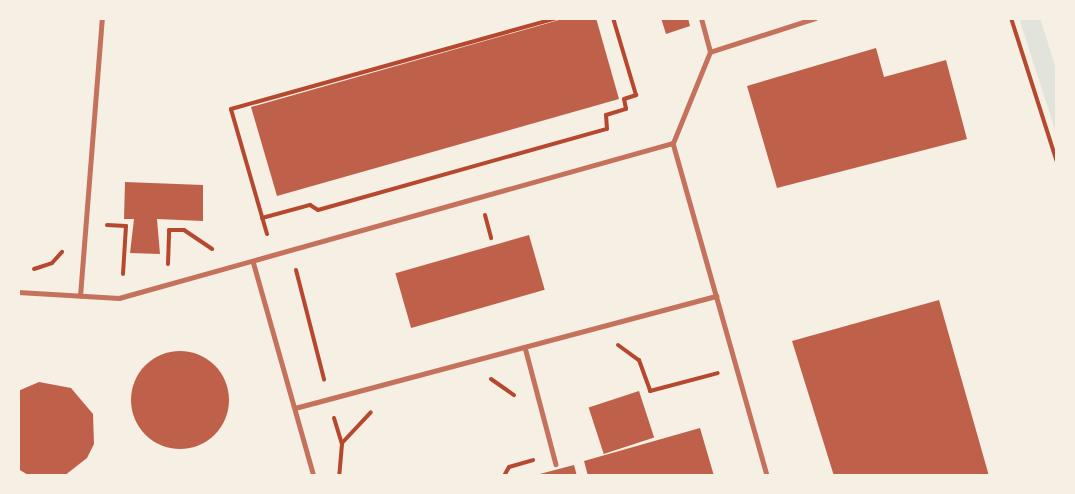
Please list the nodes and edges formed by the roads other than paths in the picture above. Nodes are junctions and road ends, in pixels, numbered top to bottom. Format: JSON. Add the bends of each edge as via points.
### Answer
{"nodes":[{"id":1,"x":102,"y":18,"type":"edge"},
{"id":2,"x":700,"y":18,"type":"edge"},
{"id":3,"x":815,"y":18,"type":"edge"},
{"id":4,"x":710,"y":52,"type":"junction"},
{"id":5,"x":673,"y":143,"type":"junction"},
{"id":6,"x":253,"y":261,"type":"junction"},
{"id":7,"x":18,"y":292,"type":"edge"},
{"id":8,"x":80,"y":296,"type":"junction"},
{"id":9,"x":716,"y":296,"type":"junction"},
{"id":10,"x":525,"y":347,"type":"junction"},
{"id":11,"x":295,"y":408,"type":"junction"},
{"id":12,"x":556,"y":464,"type":"dead end"},
{"id":13,"x":314,"y":476,"type":"edge"},
{"id":14,"x":767,"y":476,"type":"edge"}],
"edges":[{"from":1,"to":8,"type":"lane"},
{"from":2,"to":4,"type":"lane"},
{"from":3,"to":4,"type":"lane"},
{"from":4,"to":5,"type":"lane"},
{"from":5,"to":6,"type":"lane"},
{"from":5,"to":9,"type":"lane"},
{"from":6,"to":8,"type":"lane","via":[[119,298]]},
{"from":6,"to":11,"type":"lane"},
{"from":7,"to":8,"type":"lane"},
{"from":9,"to":10,"type":"lane"},
{"from":9,"to":14,"type":"lane"},
{"from":10,"to":11,"type":"lane"},
{"from":10,"to":12,"type":"lane"},
{"from":11,"to":13,"type":"lane"}]}
